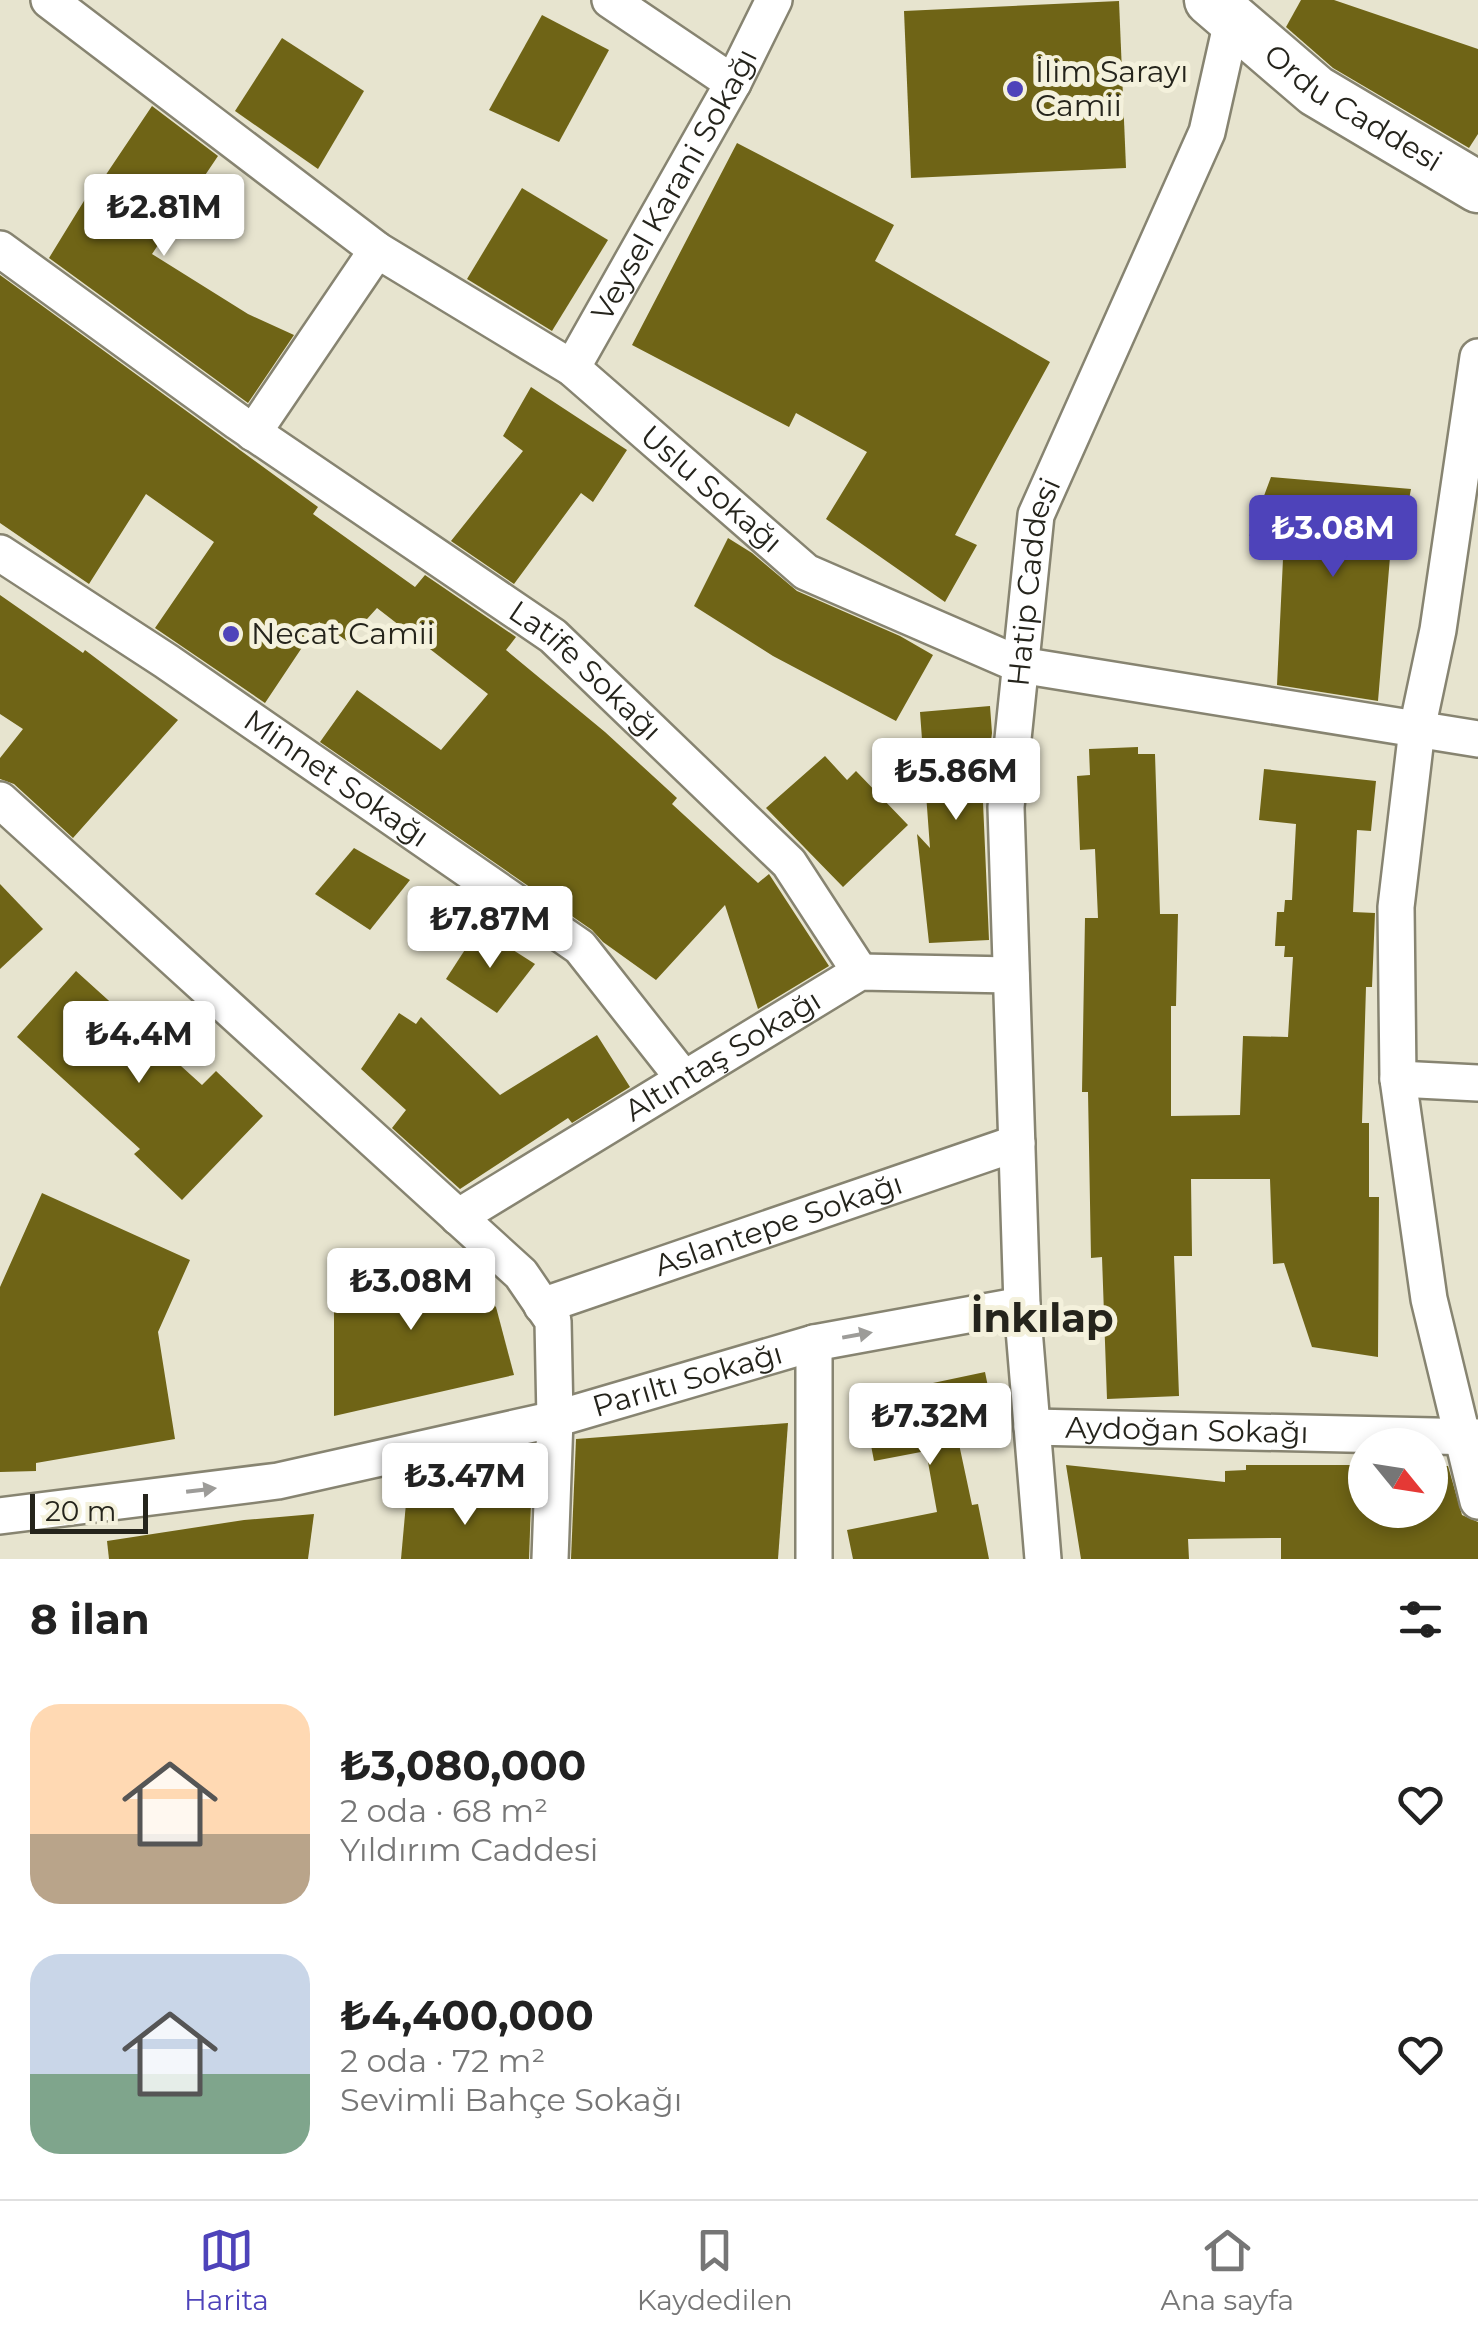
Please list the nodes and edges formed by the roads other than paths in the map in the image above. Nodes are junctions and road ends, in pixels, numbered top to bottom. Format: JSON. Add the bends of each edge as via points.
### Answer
{"nodes":[{"id":1,"x":48,"y":0,"type":"edge"},
{"id":2,"x":610,"y":0,"type":"edge"},
{"id":3,"x":774,"y":0,"type":"edge"},
{"id":4,"x":1226,"y":7,"type":"edge"},
{"id":5,"x":733,"y":83,"type":"junction"},
{"id":6,"x":1478,"y":187,"type":"edge"},
{"id":7,"x":0,"y":249,"type":"edge"},
{"id":8,"x":378,"y":250,"type":"junction"},
{"id":9,"x":1478,"y":357,"type":"edge"},
{"id":10,"x":572,"y":368,"type":"junction"},
{"id":11,"x":253,"y":433,"type":"junction"},
{"id":12,"x":0,"y":553,"type":"edge"},
{"id":13,"x":1020,"y":664,"type":"junction"},
{"id":14,"x":1416,"y":730,"type":"junction"},
{"id":15,"x":1478,"y":740,"type":"edge"},
{"id":16,"x":4,"y":810,"type":"edge"},
{"id":17,"x":860,"y":972,"type":"junction"},
{"id":18,"x":1011,"y":975,"type":"junction"},
{"id":19,"x":684,"y":1079,"type":"junction"},
{"id":20,"x":1398,"y":1080,"type":"junction"},
{"id":21,"x":1478,"y":1083,"type":"edge"},
{"id":22,"x":1017,"y":1144,"type":"junction"},
{"id":23,"x":458,"y":1217,"type":"junction"},
{"id":24,"x":1022,"y":1305,"type":"junction"},
{"id":25,"x":542,"y":1306,"type":"junction"},
{"id":26,"x":814,"y":1342,"type":"junction"},
{"id":27,"x":556,"y":1419,"type":"junction"},
{"id":28,"x":1032,"y":1426,"type":"junction"},
{"id":29,"x":1470,"y":1438,"type":"edge"},
{"id":30,"x":1478,"y":1501,"type":"edge"},
{"id":31,"x":0,"y":1516,"type":"edge"},
{"id":32,"x":550,"y":1559,"type":"edge"},
{"id":33,"x":814,"y":1559,"type":"edge"},
{"id":34,"x":1043,"y":1559,"type":"edge"}],
"edges":[{"from":1,"to":8,"type":"street","name":"Uslu Sokağı"},
{"from":2,"to":5,"type":"street"},
{"from":3,"to":5,"type":"street","name":"Veysel Karani Sokağı"},
{"from":4,"to":6,"type":"street","name":"Ordu Caddesi","via":[[1316,91]]},
{"from":4,"to":13,"type":"street","name":"Hatip Caddesi","via":[[1207,132],[1036,514]]},
{"from":5,"to":10,"type":"street","name":"Veysel Karani Sokağı"},
{"from":7,"to":11,"type":"street","name":"Latife Sokağı"},
{"from":8,"to":10,"type":"street","name":"Uslu Sokağı"},
{"from":8,"to":11,"type":"street"},
{"from":9,"to":14,"type":"street","via":[[1438,630]]},
{"from":10,"to":13,"type":"street","name":"Uslu Sokağı","via":[[806,572]]},
{"from":11,"to":17,"type":"street","name":"Latife Sokağı","via":[[553,636],[789,864]]},
{"from":12,"to":19,"type":"street","name":"Minnet Sokağı","via":[[580,947]]},
{"from":13,"to":14,"type":"street","name":"Uslu Sokağı"},
{"from":13,"to":18,"type":"street","name":"Hatip Caddesi","via":[[1006,808]]},
{"from":14,"to":15,"type":"street","name":"Uslu Sokağı"},
{"from":14,"to":20,"type":"street","via":[[1396,907]]},
{"from":16,"to":23,"type":"street"},
{"from":17,"to":18,"type":"street"},
{"from":17,"to":19,"type":"street","name":"Altıntaş Sokağı"},
{"from":18,"to":22,"type":"street","name":"Hatip Caddesi"},
{"from":19,"to":23,"type":"street","name":"Altıntaş Sokağı"},
{"from":20,"to":21,"type":"street"},
{"from":20,"to":29,"type":"street","via":[[1429,1299]]},
{"from":22,"to":24,"type":"street","name":"Hatip Caddesi"},
{"from":22,"to":25,"type":"street","name":"Aslantepe Sokağı"},
{"from":23,"to":25,"type":"street","via":[[521,1274]]},
{"from":26,"to":24,"type":"street","name":"Parıltı Sokağı","one_way":true},
{"from":24,"to":28,"type":"street","name":"Hatip Caddesi"},
{"from":25,"to":27,"type":"street","via":[[552,1322]]},
{"from":26,"to":27,"type":"street","name":"Parıltı Sokağı"},
{"from":26,"to":33,"type":"street"},
{"from":31,"to":27,"type":"street","name":"Parıltı Sokağı","one_way":true,"via":[[278,1480]]},
{"from":27,"to":32,"type":"street"},
{"from":28,"to":29,"type":"street","name":"Aydoğan Sokağı"},
{"from":28,"to":34,"type":"street","name":"Hatip Caddesi"},
{"from":29,"to":30,"type":"street"}]}
